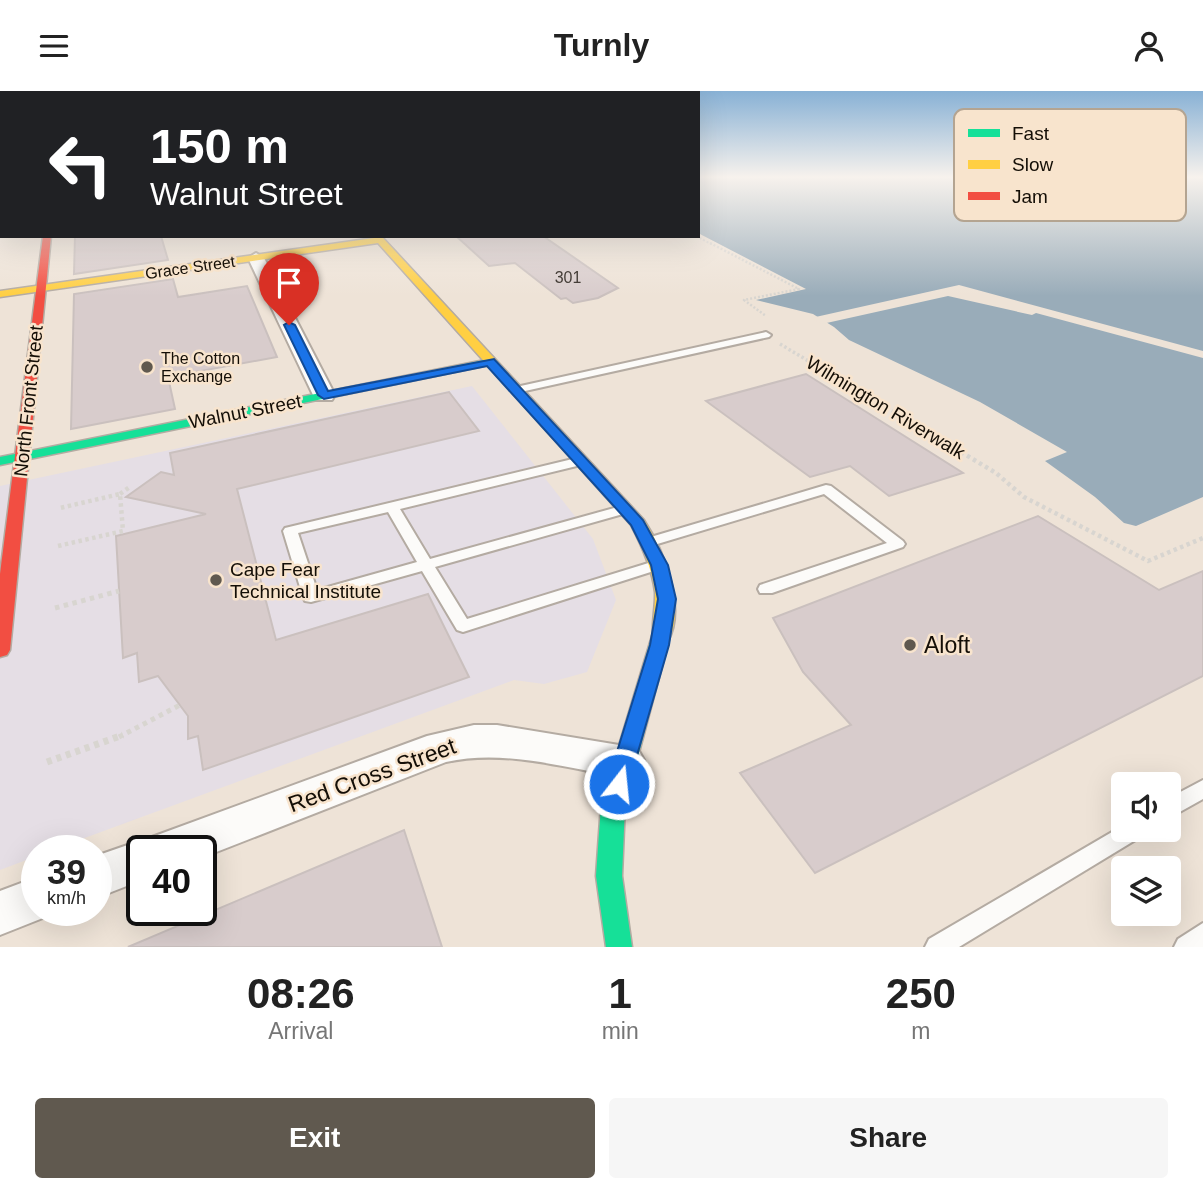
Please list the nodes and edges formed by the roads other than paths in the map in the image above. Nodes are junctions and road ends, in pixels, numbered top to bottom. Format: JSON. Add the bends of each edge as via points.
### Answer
{"nodes":[{"id":1,"x":47,"y":238,"type":"edge"},
{"id":2,"x":378,"y":238,"type":"edge"},
{"id":3,"x":256,"y":258,"type":"junction"},
{"id":4,"x":41,"y":288,"type":"junction"},
{"id":5,"x":0,"y":294,"type":"edge"},
{"id":6,"x":766,"y":335,"type":"road end"},
{"id":7,"x":490,"y":362,"type":"junction"},
{"id":8,"x":516,"y":390,"type":"junction"},
{"id":9,"x":324,"y":395,"type":"junction"},
{"id":10,"x":22,"y":457,"type":"junction"},
{"id":11,"x":0,"y":461,"type":"edge"},
{"id":12,"x":581,"y":461,"type":"junction"},
{"id":13,"x":392,"y":507,"type":"junction"},
{"id":14,"x":625,"y":509,"type":"junction"},
{"id":15,"x":649,"y":542,"type":"junction"},
{"id":16,"x":425,"y":563,"type":"junction"},
{"id":17,"x":660,"y":565,"type":"junction"},
{"id":18,"x":766,"y":589,"type":"dead end"},
{"id":19,"x":0,"y":650,"type":"edge"},
{"id":20,"x":625,"y":762,"type":"junction"},
{"id":21,"x":1203,"y":789,"type":"edge"},
{"id":22,"x":1181,"y":803,"type":"edge"},
{"id":23,"x":209,"y":835,"type":"edge"},
{"id":24,"x":1113,"y":842,"type":"edge"},
{"id":25,"x":21,"y":905,"type":"edge"},
{"id":26,"x":0,"y":913,"type":"edge"},
{"id":27,"x":1203,"y":935,"type":"edge"},
{"id":28,"x":620,"y":947,"type":"edge"},
{"id":29,"x":937,"y":947,"type":"edge"},
{"id":30,"x":1186,"y":947,"type":"edge"}],
"edges":[{"from":1,"to":4,"type":"street","name":"North Front Street"},
{"from":2,"to":3,"type":"street","name":"Grace Street"},
{"from":2,"to":7,"type":"street"},
{"from":3,"to":4,"type":"street","name":"Grace Street"},
{"from":3,"to":9,"type":"street"},
{"from":4,"to":5,"type":"street","name":"Grace Street"},
{"from":4,"to":10,"type":"street","name":"North Front Street"},
{"from":6,"to":8,"type":"lane"},
{"from":7,"to":8,"type":"street"},
{"from":7,"to":9,"type":"street","name":"Walnut Street"},
{"from":8,"to":12,"type":"street"},
{"from":9,"to":10,"type":"street","name":"Walnut Street"},
{"from":10,"to":11,"type":"street","name":"Walnut Street"},
{"from":10,"to":19,"type":"street","name":"North Front Street"},
{"from":12,"to":13,"type":"lane"},
{"from":12,"to":14,"type":"street"},
{"from":13,"to":16,"type":"lane"},
{"from":13,"to":16,"type":"lane","via":[[290,531],[311,597]]},
{"from":14,"to":15,"type":"street"},
{"from":14,"to":16,"type":"lane"},
{"from":15,"to":17,"type":"street"},
{"from":15,"to":18,"type":"lane","via":[[826,489],[898,544]]},
{"from":16,"to":17,"type":"lane","via":[[463,626]]},
{"from":17,"to":20,"type":"street","via":[[667,599],[665,621]]},
{"from":20,"to":23,"type":"street","name":"Red Cross Street","via":[[519,742],[474,740],[441,747]]},
{"from":20,"to":28,"type":"street","via":[[609,830]]},
{"from":21,"to":22,"type":"lane"},
{"from":24,"to":29,"type":"lane"},
{"from":25,"to":26,"type":"street"},
{"from":27,"to":30,"type":"lane"}]}
